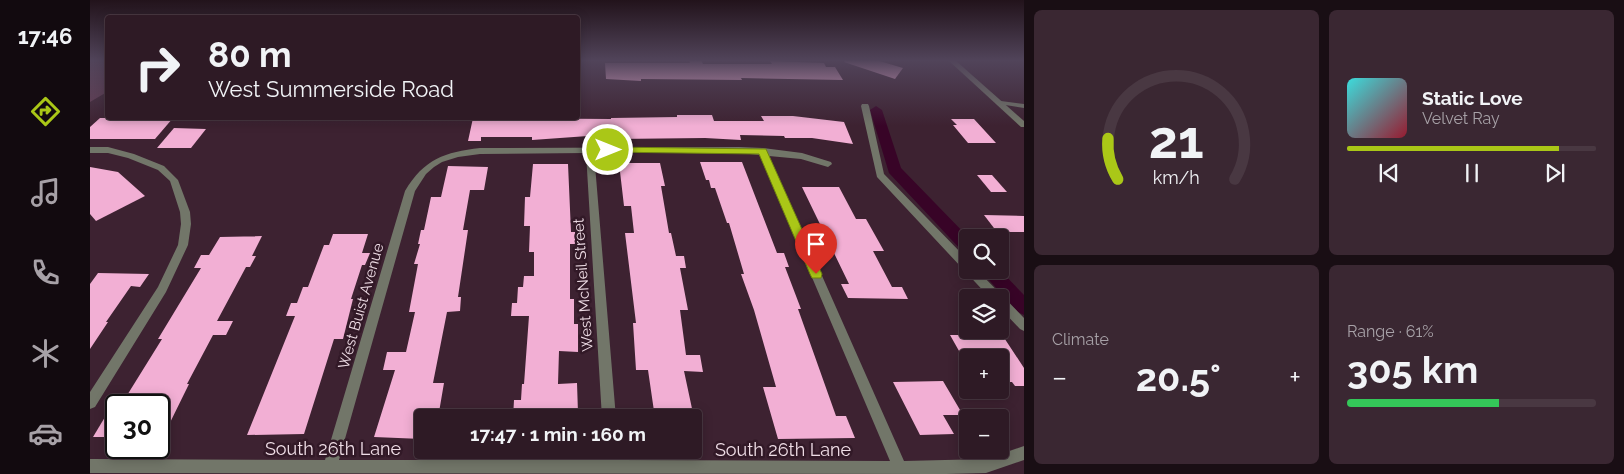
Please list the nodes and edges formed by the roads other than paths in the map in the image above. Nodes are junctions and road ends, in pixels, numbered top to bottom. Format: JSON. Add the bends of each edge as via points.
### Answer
{"nodes":[{"id":1,"x":977,"y":82,"type":"edge"},
{"id":2,"x":1001,"y":103,"type":"junction"},
{"id":3,"x":865,"y":106,"type":"dead end"},
{"id":4,"x":1024,"y":106,"type":"edge"},
{"id":5,"x":1024,"y":124,"type":"edge"},
{"id":6,"x":90,"y":150,"type":"edge"},
{"id":7,"x":590,"y":150,"type":"junction"},
{"id":8,"x":763,"y":151,"type":"junction"},
{"id":9,"x":828,"y":164,"type":"dead end"},
{"id":10,"x":959,"y":258,"type":"edge"},
{"id":11,"x":978,"y":279,"type":"edge"},
{"id":12,"x":988,"y":289,"type":"edge"},
{"id":13,"x":1009,"y":310,"type":"edge"},
{"id":14,"x":1024,"y":326,"type":"edge"},
{"id":15,"x":90,"y":402,"type":"edge"},
{"id":16,"x":608,"y":409,"type":"edge"},
{"id":17,"x":1024,"y":453,"type":"edge"},
{"id":18,"x":612,"y":459,"type":"edge"},
{"id":19,"x":90,"y":466,"type":"edge"},
{"id":20,"x":330,"y":467,"type":"junction"},
{"id":21,"x":612,"y":468,"type":"junction"},
{"id":22,"x":900,"y":468,"type":"junction"},
{"id":23,"x":178,"y":470,"type":"edge"},
{"id":24,"x":206,"y":470,"type":"edge"}],
"edges":[{"from":1,"to":2,"type":"street"},
{"from":2,"to":4,"type":"lane"},
{"from":2,"to":5,"type":"street"},
{"from":3,"to":10,"type":"street","via":[[880,175]]},
{"from":6,"to":15,"type":"street","via":[[108,150],[149,162],[174,180],[186,224],[183,245],[162,289]]},
{"from":7,"to":8,"type":"street"},
{"from":7,"to":16,"type":"street","name":"West McNeil Street"},
{"from":7,"to":20,"type":"street","name":"West Buist Avenue","via":[[458,154],[435,161],[419,174],[410,191]]},
{"from":8,"to":9,"type":"street","via":[[802,156]]},
{"from":8,"to":22,"type":"street"},
{"from":11,"to":12,"type":"street"},
{"from":13,"to":14,"type":"street"},
{"from":17,"to":22,"type":"street","name":"South 26th Lane","via":[[986,466]]},
{"from":18,"to":21,"type":"street"},
{"from":19,"to":23,"type":"street","name":"South 26th Lane"},
{"from":20,"to":21,"type":"street","name":"South 26th Lane"},
{"from":20,"to":24,"type":"street","name":"South 26th Lane"},
{"from":21,"to":22,"type":"street","name":"South 26th Lane"},
{"from":23,"to":24,"type":"street","name":"South 26th Lane"}]}
